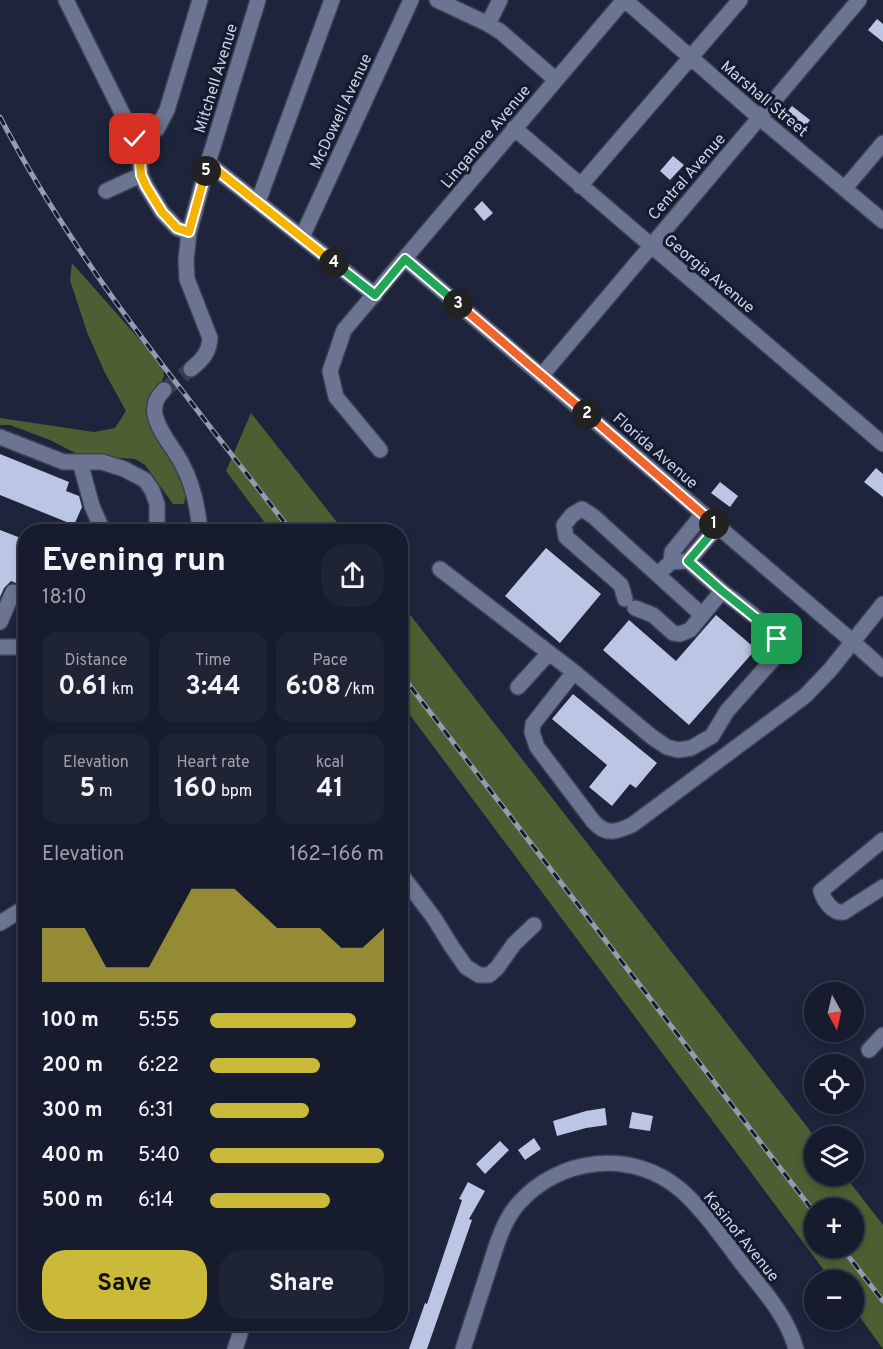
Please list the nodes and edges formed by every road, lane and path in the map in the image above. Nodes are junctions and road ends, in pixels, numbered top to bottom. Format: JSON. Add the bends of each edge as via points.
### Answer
{"nodes":[{"id":1,"x":66,"y":0,"type":"edge"},
{"id":2,"x":201,"y":0,"type":"edge"},
{"id":3,"x":258,"y":0,"type":"edge"},
{"id":4,"x":332,"y":0,"type":"edge"},
{"id":5,"x":411,"y":0,"type":"edge"},
{"id":6,"x":437,"y":0,"type":"edge"},
{"id":7,"x":500,"y":0,"type":"edge"},
{"id":8,"x":624,"y":0,"type":"edge"},
{"id":9,"x":740,"y":0,"type":"edge"},
{"id":10,"x":859,"y":0,"type":"edge"},
{"id":11,"x":488,"y":24,"type":"junction"},
{"id":12,"x":690,"y":58,"type":"junction"},
{"id":13,"x":556,"y":80,"type":"junction"},
{"id":14,"x":760,"y":118,"type":"junction"},
{"id":15,"x":514,"y":128,"type":"junction"},
{"id":16,"x":135,"y":139,"type":"junction"},
{"id":17,"x":883,"y":143,"type":"edge"},
{"id":18,"x":208,"y":163,"type":"junction"},
{"id":19,"x":141,"y":175,"type":"junction"},
{"id":20,"x":580,"y":186,"type":"junction"},
{"id":21,"x":844,"y":188,"type":"junction"},
{"id":22,"x":106,"y":191,"type":"dead end"},
{"id":23,"x":258,"y":202,"type":"junction"},
{"id":24,"x":883,"y":221,"type":"edge"},
{"id":25,"x":189,"y":232,"type":"junction"},
{"id":26,"x":302,"y":237,"type":"junction"},
{"id":27,"x":650,"y":246,"type":"junction"},
{"id":28,"x":405,"y":259,"type":"junction"},
{"id":29,"x":375,"y":295,"type":"junction"},
{"id":30,"x":191,"y":369,"type":"tunnel mouth"},
{"id":31,"x":542,"y":375,"type":"junction"},
{"id":32,"x":164,"y":390,"type":"tunnel mouth"},
{"id":33,"x":0,"y":437,"type":"edge"},
{"id":34,"x":883,"y":444,"type":"edge"},
{"id":35,"x":380,"y":450,"type":"dead end"},
{"id":36,"x":80,"y":462,"type":"junction"},
{"id":37,"x":703,"y":514,"type":"junction"},
{"id":38,"x":101,"y":524,"type":"edge"},
{"id":39,"x":157,"y":524,"type":"edge"},
{"id":40,"x":200,"y":524,"type":"edge"},
{"id":41,"x":718,"y":526,"type":"junction"},
{"id":42,"x":688,"y":561,"type":"junction"},
{"id":43,"x":671,"y":562,"type":"junction"},
{"id":44,"x":440,"y":569,"type":"dead end"},
{"id":45,"x":658,"y":574,"type":"junction"},
{"id":46,"x":722,"y":591,"type":"junction"},
{"id":47,"x":12,"y":592,"type":"dead end"},
{"id":48,"x":883,"y":604,"type":"edge"},
{"id":49,"x":702,"y":615,"type":"junction"},
{"id":50,"x":0,"y":622,"type":"edge"},
{"id":51,"x":852,"y":640,"type":"junction"},
{"id":52,"x":0,"y":647,"type":"edge"},
{"id":53,"x":18,"y":647,"type":"edge"},
{"id":54,"x":549,"y":653,"type":"junction"},
{"id":55,"x":883,"y":669,"type":"edge"},
{"id":56,"x":574,"y":672,"type":"junction"},
{"id":57,"x":518,"y":687,"type":"dead end"},
{"id":58,"x":712,"y":736,"type":"junction"},
{"id":59,"x":726,"y":756,"type":"junction"},
{"id":60,"x":883,"y":840,"type":"edge"},
{"id":61,"x":408,"y":884,"type":"edge"},
{"id":62,"x":883,"y":887,"type":"edge"},
{"id":63,"x":18,"y":913,"type":"edge"},
{"id":64,"x":0,"y":923,"type":"edge"},
{"id":65,"x":534,"y":925,"type":"dead end"},
{"id":66,"x":883,"y":1035,"type":"edge"},
{"id":67,"x":869,"y":1050,"type":"dead end"},
{"id":68,"x":240,"y":1331,"type":"edge"},
{"id":69,"x":235,"y":1349,"type":"edge"},
{"id":70,"x":463,"y":1349,"type":"edge"},
{"id":71,"x":796,"y":1349,"type":"edge"}],
"edges":[{"from":1,"to":16,"type":"street"},
{"from":2,"to":16,"type":"street","via":[[167,110],[157,129]]},
{"from":3,"to":18,"type":"street","name":"Mitchell Avenue"},
{"from":4,"to":23,"type":"street"},
{"from":5,"to":26,"type":"street","name":"McDowell Avenue"},
{"from":6,"to":11,"type":"street"},
{"from":7,"to":11,"type":"street"},
{"from":8,"to":12,"type":"street","name":"Marshall Street"},
{"from":8,"to":13,"type":"street","name":"Linganore Avenue"},
{"from":9,"to":12,"type":"street"},
{"from":10,"to":14,"type":"street","name":"Central Avenue"},
{"from":11,"to":13,"type":"street"},
{"from":12,"to":14,"type":"street","name":"Marshall Street"},
{"from":12,"to":20,"type":"street"},
{"from":13,"to":15,"type":"street","name":"Linganore Avenue"},
{"from":14,"to":21,"type":"street","name":"Marshall Street"},
{"from":14,"to":27,"type":"street","name":"Central Avenue"},
{"from":15,"to":20,"type":"street","name":"Georgia Avenue"},
{"from":15,"to":28,"type":"street","name":"Linganore Avenue"},
{"from":16,"to":19,"type":"street"},
{"from":17,"to":21,"type":"street"},
{"from":18,"to":23,"type":"street"},
{"from":18,"to":25,"type":"street","name":"Mitchell Avenue"},
{"from":19,"to":22,"type":"street"},
{"from":19,"to":25,"type":"street","via":[[162,212],[177,228]]},
{"from":20,"to":27,"type":"street","name":"Georgia Avenue"},
{"from":21,"to":24,"type":"street","name":"Marshall Street"},
{"from":23,"to":26,"type":"street"},
{"from":25,"to":30,"type":"street","name":"Mitchell Avenue","via":[[187,279],[210,339],[205,356]]},
{"from":26,"to":29,"type":"street"},
{"from":27,"to":31,"type":"street","name":"Central Avenue"},
{"from":27,"to":34,"type":"street","name":"Georgia Avenue"},
{"from":28,"to":29,"type":"street","name":"Linganore Avenue"},
{"from":28,"to":31,"type":"street","name":"Florida Avenue"},
{"from":29,"to":35,"type":"street","name":"Linganore Avenue","via":[[344,330],[330,371],[336,397]]},
{"from":31,"to":37,"type":"street","name":"Florida Avenue"},
{"from":32,"to":40,"type":"street","via":[[154,406],[156,417],[183,465]]},
{"from":33,"to":36,"type":"street","via":[[64,462]]},
{"from":36,"to":38,"type":"street"},
{"from":36,"to":39,"type":"street","via":[[102,462],[145,480],[157,504]]},
{"from":37,"to":41,"type":"street","name":"Florida Avenue"},
{"from":37,"to":43,"type":"street","via":[[672,552]]},
{"from":41,"to":42,"type":"street"},
{"from":41,"to":51,"type":"street","name":"Florida Avenue"},
{"from":42,"to":43,"type":"street"},
{"from":42,"to":46,"type":"street"},
{"from":43,"to":45,"type":"street"},
{"from":44,"to":54,"type":"street"},
{"from":45,"to":49,"type":"street"},
{"from":45,"to":49,"type":"street","via":[[582,509],[564,525],[566,537],[621,585],[630,604],[653,615],[673,633],[690,630]]},
{"from":46,"to":49,"type":"street"},
{"from":46,"to":58,"type":"street","via":[[767,627],[779,648],[727,711]]},
{"from":47,"to":50,"type":"street"},
{"from":48,"to":51,"type":"street"},
{"from":51,"to":55,"type":"street","name":"Florida Avenue"},
{"from":51,"to":59,"type":"street","via":[[806,696]]},
{"from":52,"to":53,"type":"street"},
{"from":54,"to":56,"type":"street"},
{"from":54,"to":57,"type":"street"},
{"from":56,"to":58,"type":"street","via":[[667,747],[691,748]]},
{"from":56,"to":59,"type":"street","via":[[540,713],[532,732],[537,747],[599,828],[608,833],[632,825]]},
{"from":58,"to":59,"type":"street"},
{"from":60,"to":62,"type":"street","via":[[821,891],[839,913]]},
{"from":61,"to":65,"type":"street","via":[[466,967],[479,975],[489,975],[497,968],[513,944]]},
{"from":63,"to":64,"type":"street"},
{"from":66,"to":67,"type":"street"},
{"from":68,"to":69,"type":"street"},
{"from":70,"to":71,"type":"street","name":"Kasinof Avenue","via":[[499,1239],[516,1206],[548,1178],[590,1164],[642,1168],[680,1189],[769,1298]]}]}
